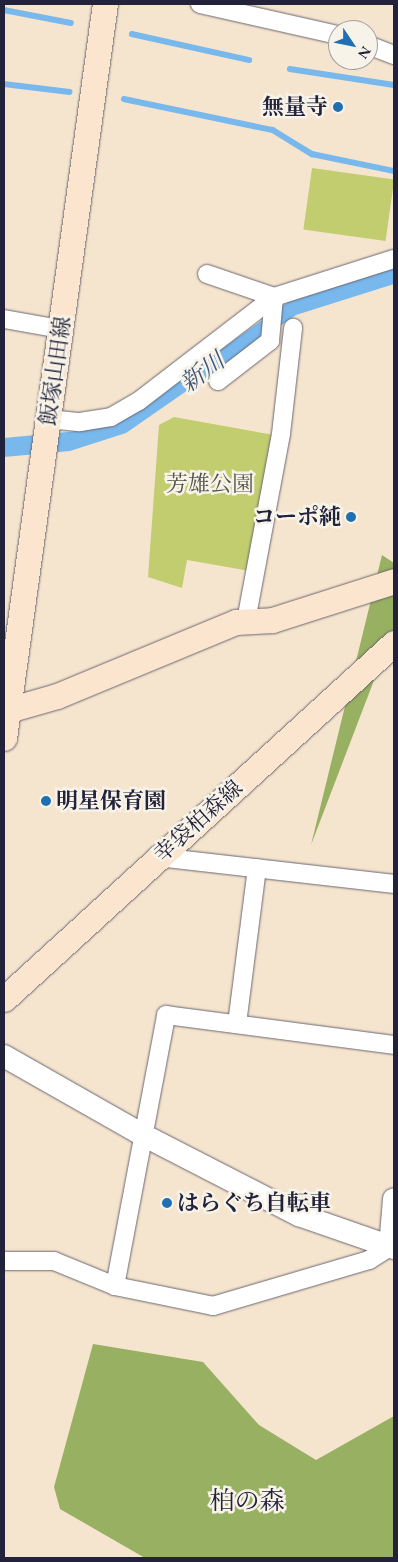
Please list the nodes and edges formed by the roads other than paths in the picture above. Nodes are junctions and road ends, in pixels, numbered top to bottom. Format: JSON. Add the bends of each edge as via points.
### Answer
{"nodes":[{"id":1,"x":105,"y":4,"type":"edge"},
{"id":2,"x":200,"y":4,"type":"edge"},
{"id":3,"x":328,"y":33,"type":"edge"},
{"id":4,"x":378,"y":49,"type":"edge"},
{"id":5,"x":394,"y":55,"type":"edge"},
{"id":6,"x":394,"y":259,"type":"edge"},
{"id":7,"x":207,"y":274,"type":"dead end"},
{"id":8,"x":274,"y":302,"type":"junction"},
{"id":9,"x":4,"y":319,"type":"edge"},
{"id":10,"x":294,"y":328,"type":"dead end"},
{"id":11,"x":60,"y":329,"type":"junction"},
{"id":12,"x":218,"y":381,"type":"dead end"},
{"id":13,"x":48,"y":424,"type":"junction"},
{"id":14,"x":394,"y":581,"type":"edge"},
{"id":15,"x":246,"y":622,"type":"junction"},
{"id":16,"x":394,"y":643,"type":"edge"},
{"id":17,"x":6,"y":711,"type":"edge"},
{"id":18,"x":4,"y":738,"type":"edge"},
{"id":19,"x":158,"y":857,"type":"junction"},
{"id":20,"x":258,"y":868,"type":"junction"},
{"id":21,"x":394,"y":884,"type":"edge"},
{"id":22,"x":4,"y":999,"type":"edge"},
{"id":23,"x":237,"y":1024,"type":"junction"},
{"id":24,"x":394,"y":1045,"type":"edge"},
{"id":25,"x":4,"y":1056,"type":"edge"},
{"id":26,"x":145,"y":1136,"type":"junction"},
{"id":27,"x":394,"y":1199,"type":"edge"},
{"id":28,"x":392,"y":1247,"type":"edge"},
{"id":29,"x":4,"y":1260,"type":"edge"},
{"id":30,"x":115,"y":1286,"type":"junction"}],
"edges":[{"from":1,"to":11,"type":"main road","name":"飯塚山田線"},
{"from":2,"to":3,"type":"street"},
{"from":4,"to":5,"type":"street"},
{"from":6,"to":8,"type":"street"},
{"from":7,"to":8,"type":"street"},
{"from":8,"to":12,"type":"street","via":[[270,341]]},
{"from":8,"to":13,"type":"street","via":[[139,401],[112,416]]},
{"from":9,"to":11,"type":"street"},
{"from":10,"to":15,"type":"street","via":[[281,434]]},
{"from":11,"to":13,"type":"main road","name":"飯塚山田線"},
{"from":13,"to":17,"type":"main road","name":"飯塚山田線"},
{"from":14,"to":15,"type":"main road","via":[[272,620]]},
{"from":15,"to":17,"type":"main road"},
{"from":16,"to":19,"type":"main road","name":"幸袋柏森線"},
{"from":17,"to":18,"type":"main road","name":"飯塚山田線"},
{"from":19,"to":20,"type":"street"},
{"from":19,"to":22,"type":"main road","name":"幸袋柏森線"},
{"from":20,"to":21,"type":"street"},
{"from":20,"to":23,"type":"street"},
{"from":23,"to":24,"type":"street"},
{"from":23,"to":26,"type":"street","via":[[166,1015]]},
{"from":25,"to":26,"type":"street"},
{"from":26,"to":28,"type":"street","via":[[299,1215]]},
{"from":26,"to":30,"type":"street"},
{"from":27,"to":28,"type":"street"},
{"from":28,"to":30,"type":"street","via":[[369,1260],[213,1306]]},
{"from":29,"to":30,"type":"street","via":[[54,1261]]}]}
